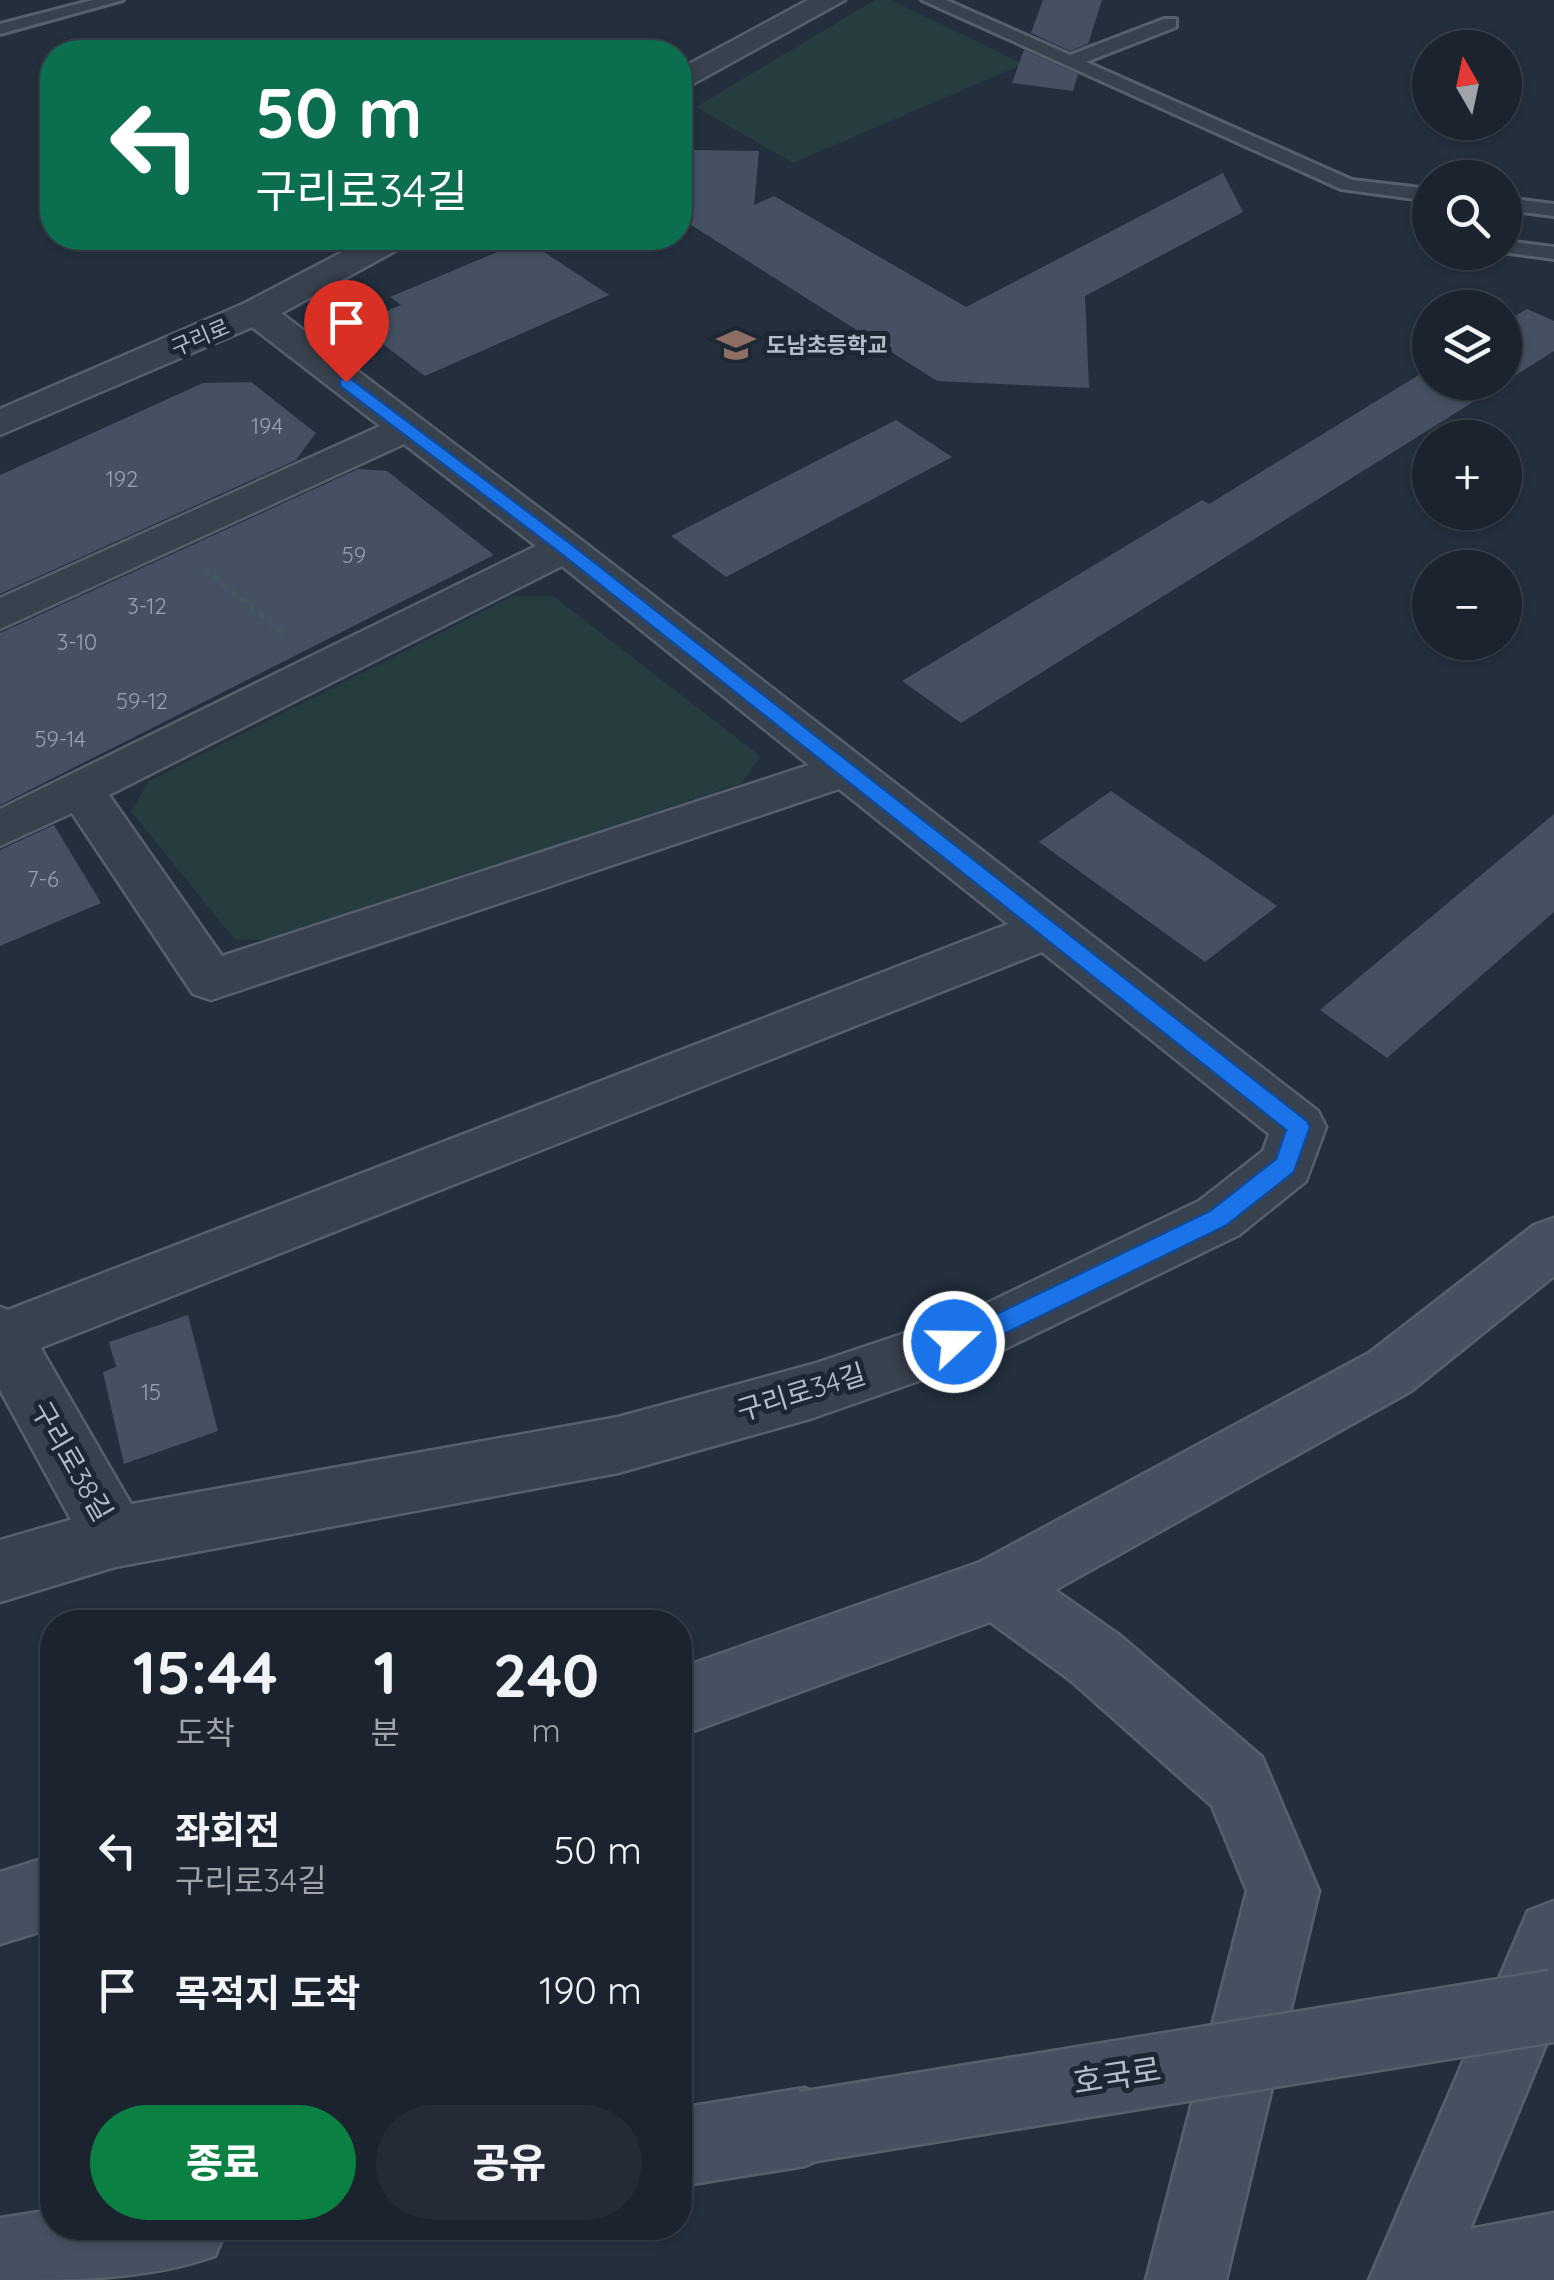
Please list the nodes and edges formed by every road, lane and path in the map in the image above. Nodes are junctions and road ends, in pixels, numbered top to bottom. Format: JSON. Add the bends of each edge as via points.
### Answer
{"nodes":[{"id":1,"x":114,"y":0,"type":"edge"},
{"id":2,"x":830,"y":0,"type":"edge"},
{"id":3,"x":930,"y":0,"type":"edge"},
{"id":4,"x":1170,"y":24,"type":"dead end"},
{"id":5,"x":0,"y":29,"type":"edge"},
{"id":6,"x":1068,"y":62,"type":"junction"},
{"id":7,"x":692,"y":75,"type":"edge"},
{"id":8,"x":1412,"y":193,"type":"edge"},
{"id":9,"x":1522,"y":206,"type":"edge"},
{"id":10,"x":1554,"y":210,"type":"edge"},
{"id":11,"x":372,"y":250,"type":"edge"},
{"id":12,"x":1522,"y":250,"type":"edge"},
{"id":13,"x":1554,"y":253,"type":"edge"},
{"id":14,"x":256,"y":312,"type":"junction"},
{"id":15,"x":0,"y":423,"type":"edge"},
{"id":16,"x":405,"y":429,"type":"junction"},
{"id":17,"x":169,"y":538,"type":"junction"},
{"id":18,"x":565,"y":548,"type":"junction"},
{"id":19,"x":0,"y":616,"type":"edge"},
{"id":20,"x":324,"y":668,"type":"junction"},
{"id":21,"x":847,"y":769,"type":"junction"},
{"id":22,"x":81,"y":790,"type":"junction"},
{"id":23,"x":0,"y":829,"type":"edge"},
{"id":24,"x":1045,"y":930,"type":"junction"},
{"id":25,"x":1554,"y":1242,"type":"edge"},
{"id":26,"x":2,"y":1336,"type":"edge"},
{"id":27,"x":115,"y":1537,"type":"junction"},
{"id":28,"x":0,"y":1572,"type":"edge"},
{"id":29,"x":997,"y":1588,"type":"junction"},
{"id":30,"x":692,"y":1698,"type":"edge"},
{"id":31,"x":40,"y":1896,"type":"edge"},
{"id":32,"x":0,"y":1908,"type":"edge"},
{"id":33,"x":1554,"y":1937,"type":"edge"},
{"id":34,"x":1554,"y":2006,"type":"edge"},
{"id":35,"x":692,"y":2145,"type":"edge"},
{"id":36,"x":112,"y":2240,"type":"edge"},
{"id":37,"x":1554,"y":2253,"type":"edge"},
{"id":38,"x":0,"y":2258,"type":"edge"},
{"id":39,"x":1186,"y":2280,"type":"edge"},
{"id":40,"x":1410,"y":2280,"type":"edge"}],
"edges":[{"from":1,"to":5,"type":"lane"},
{"from":2,"to":7,"type":"street"},
{"from":3,"to":6,"type":"lane"},
{"from":4,"to":6,"type":"lane"},
{"from":6,"to":8,"type":"lane","via":[[1348,185]]},
{"from":9,"to":10,"type":"lane"},
{"from":11,"to":14,"type":"street","name":"구리로"},
{"from":12,"to":13,"type":"lane"},
{"from":14,"to":15,"type":"street","name":"구리로"},
{"from":14,"to":16,"type":"street","name":"구리로34길"},
{"from":16,"to":17,"type":"street"},
{"from":16,"to":18,"type":"street","name":"구리로34길"},
{"from":17,"to":19,"type":"street"},
{"from":17,"to":20,"type":"path"},
{"from":18,"to":20,"type":"street"},
{"from":18,"to":21,"type":"street","name":"구리로34길"},
{"from":20,"to":22,"type":"street"},
{"from":21,"to":22,"type":"street","via":[[211,980]]},
{"from":21,"to":24,"type":"street","name":"구리로34길"},
{"from":22,"to":23,"type":"street"},
{"from":24,"to":26,"type":"street"},
{"from":24,"to":27,"type":"street","name":"구리로34길","via":[[1299,1127],[1286,1165],[1219,1218],[990,1330],[813,1391],[618,1445]]},
{"from":25,"to":29,"type":"main road","via":[[1390,1372]]},
{"from":26,"to":27,"type":"street","name":"구리로38길"},
{"from":27,"to":28,"type":"street","name":"구리로34길"},
{"from":29,"to":30,"type":"main road"},
{"from":29,"to":39,"type":"main road","via":[[1094,1657],[1238,1782],[1283,1891]]},
{"from":31,"to":32,"type":"main road"},
{"from":33,"to":40,"type":"main road"},
{"from":34,"to":35,"type":"main road","name":"호국로","bridge":true},
{"from":36,"to":38,"type":"main road"},
{"from":37,"to":40,"type":"main road"}]}
